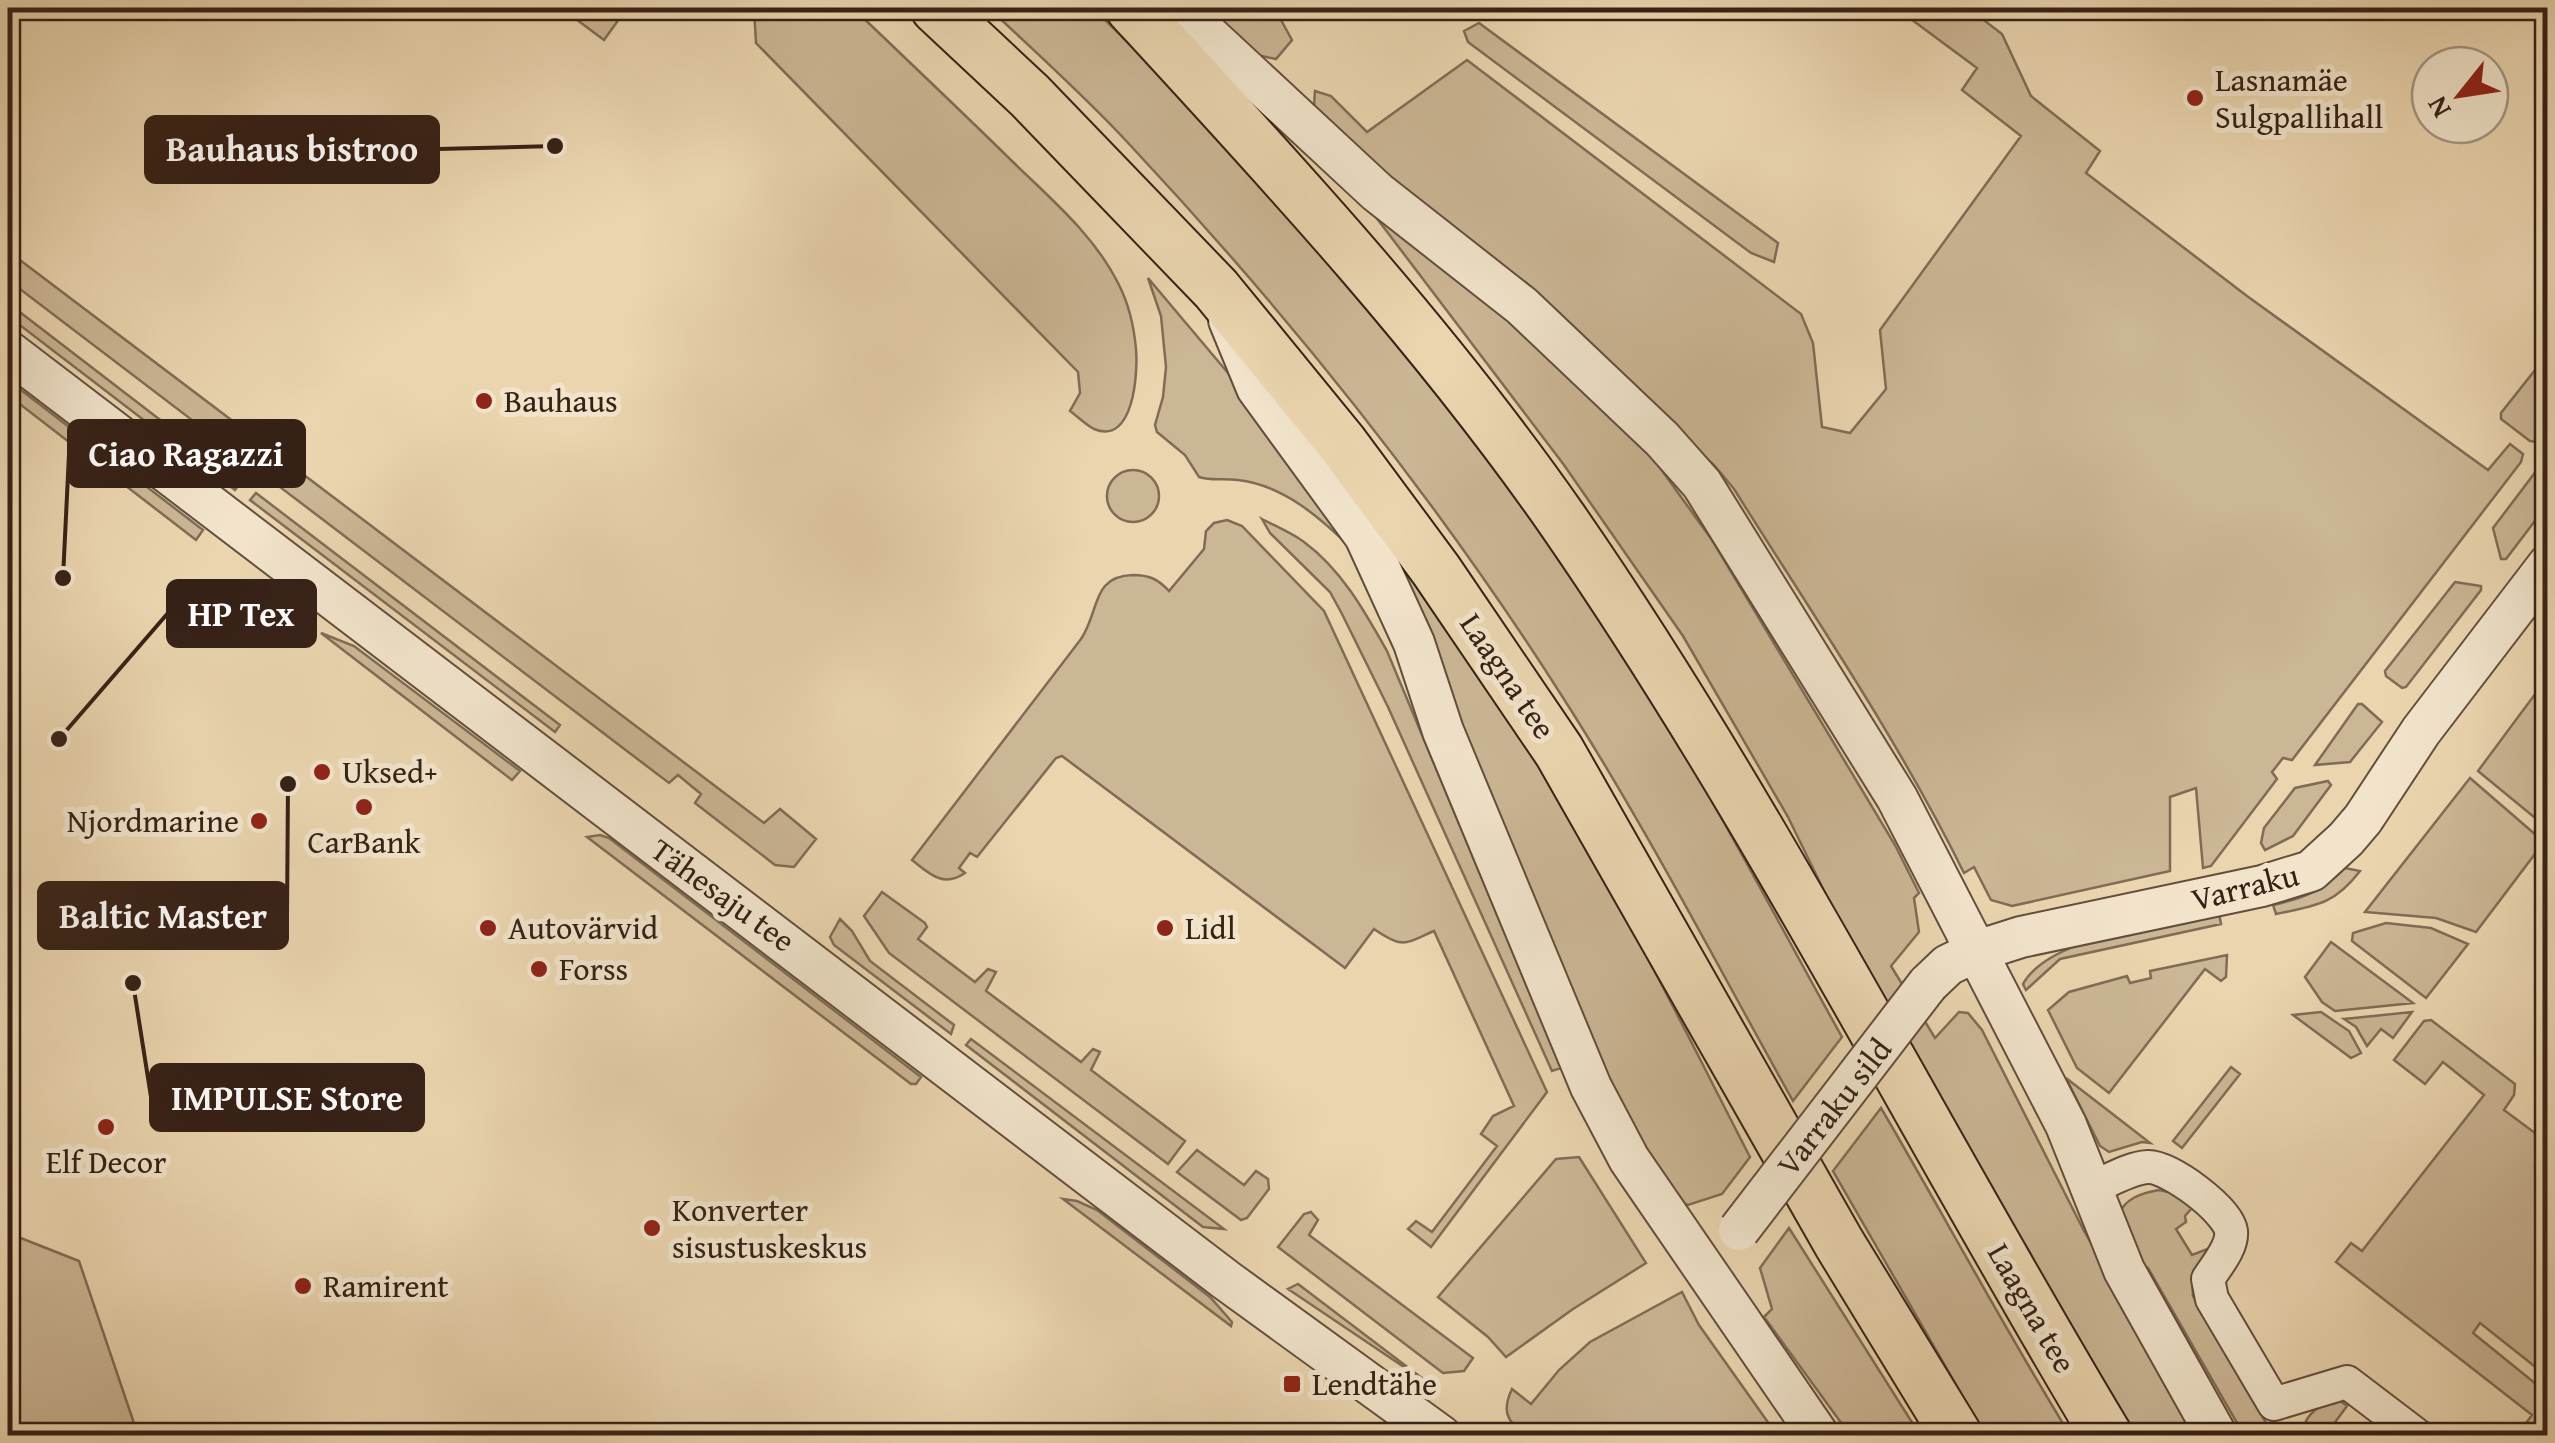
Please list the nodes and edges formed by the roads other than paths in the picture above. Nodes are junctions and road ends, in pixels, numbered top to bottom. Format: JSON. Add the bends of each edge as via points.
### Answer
{"nodes":[{"id":1,"x":936,"y":8,"type":"edge"},
{"id":2,"x":1131,"y":8,"type":"edge"},
{"id":3,"x":1179,"y":8,"type":"edge"},
{"id":4,"x":1216,"y":289,"type":"junction"},
{"id":5,"x":8,"y":351,"type":"edge"},
{"id":6,"x":2548,"y":564,"type":"edge"},
{"id":7,"x":1978,"y":951,"type":"junction"},
{"id":8,"x":1928,"y":984,"type":"joint"},
{"id":9,"x":2090,"y":1190,"type":"junction"},
{"id":10,"x":1700,"y":1264,"type":"junction"},
{"id":11,"x":1441,"y":1436,"type":"edge"},
{"id":12,"x":1820,"y":1436,"type":"edge"},
{"id":13,"x":1957,"y":1436,"type":"edge"},
{"id":14,"x":2107,"y":1436,"type":"edge"},
{"id":15,"x":2217,"y":1436,"type":"edge"},
{"id":16,"x":2418,"y":1436,"type":"edge"}],
"edges":[{"from":1,"to":4,"type":"main road","name":"Laagna tee"},
{"from":2,"to":14,"type":"main road","name":"Laagna tee","via":[[1395,303],[1562,519],[1737,795]]},
{"from":3,"to":7,"type":"street","via":[[1377,192],[1522,306],[1702,484],[1898,798]]},
{"from":4,"to":10,"type":"street","via":[[1257,388],[1365,536],[1591,1087],[1629,1159]]},
{"from":4,"to":13,"type":"main road","name":"Laagna tee","via":[[1342,443],[1559,751]]},
{"from":5,"to":11,"type":"street","name":"Tähesaju tee","via":[[1226,1280]]},
{"from":6,"to":7,"type":"street","name":"Varraku","via":[[2363,819],[2311,871]]},
{"from":7,"to":8,"type":"street","name":"Varraku"},
{"from":7,"to":9,"type":"street","via":[[2066,1125]]},
{"from":8,"to":10,"type":"street","name":"Varraku sild","bridge":true,"via":[[1740,1230]]},
{"from":9,"to":15,"type":"street","via":[[2124,1270]]},
{"from":9,"to":16,"type":"street","via":[[2152,1166],[2200,1194],[2231,1228],[2231,1241],[2208,1280],[2212,1299],[2274,1404],[2347,1382]]},
{"from":10,"to":12,"type":"street"}]}
